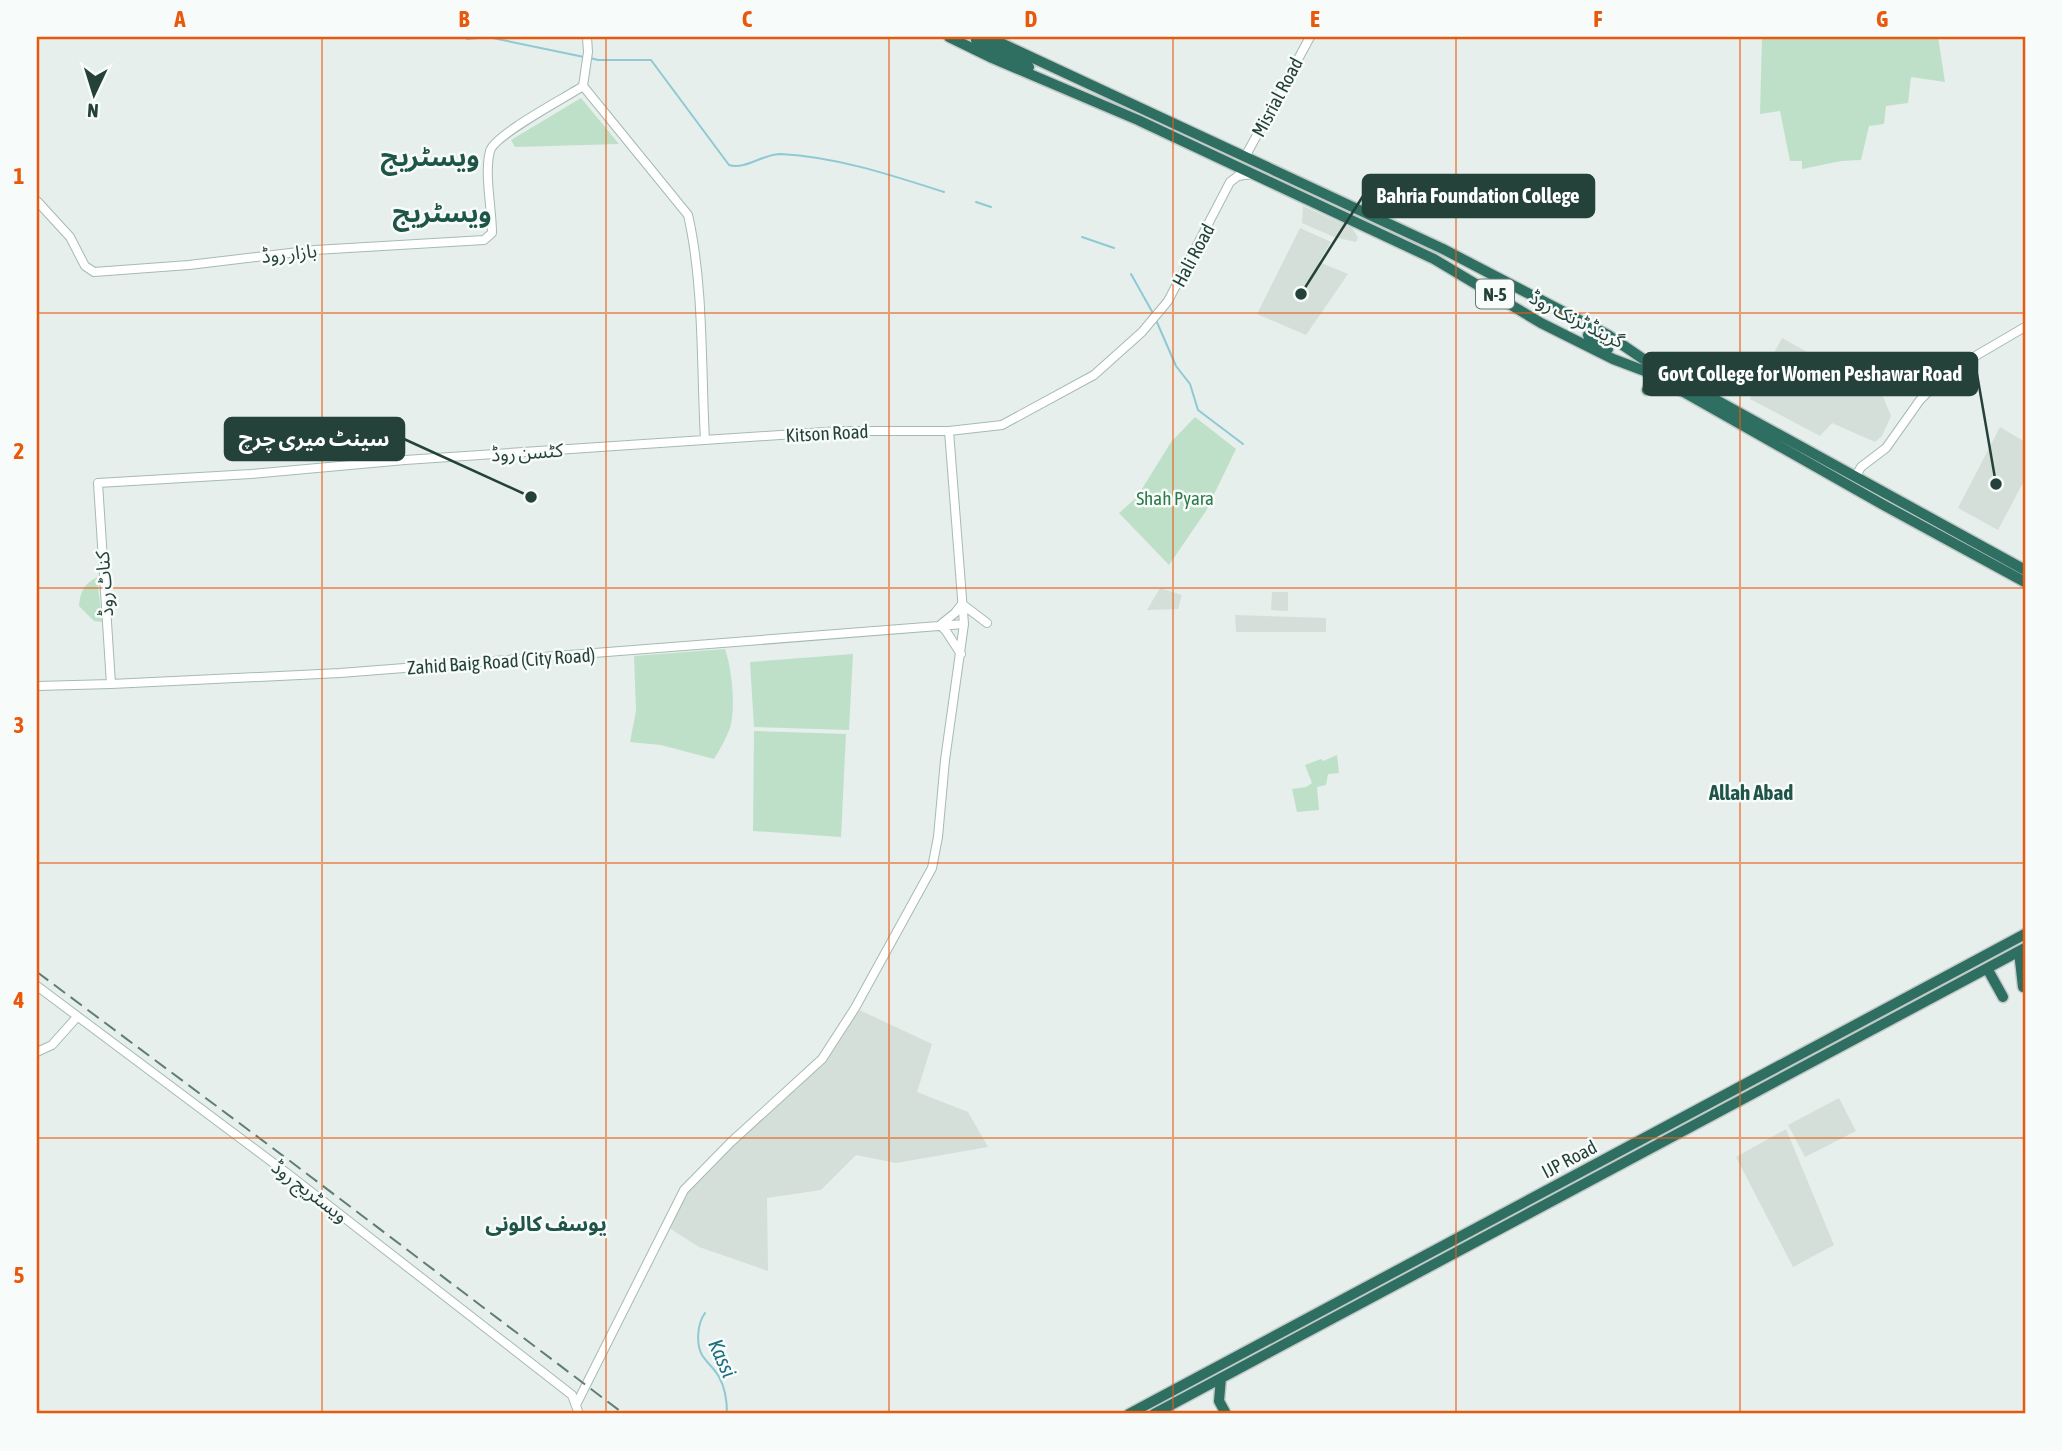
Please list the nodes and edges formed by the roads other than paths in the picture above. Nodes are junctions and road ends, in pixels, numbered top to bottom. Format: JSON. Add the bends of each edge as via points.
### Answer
{"nodes":[{"id":1,"x":587,"y":37,"type":"edge"},
{"id":2,"x":949,"y":37,"type":"edge"},
{"id":3,"x":988,"y":37,"type":"edge"},
{"id":4,"x":1310,"y":37,"type":"edge"},
{"id":5,"x":1003,"y":44,"type":"junction"},
{"id":6,"x":583,"y":86,"type":"junction"},
{"id":7,"x":1116,"y":111,"type":"junction"},
{"id":8,"x":1245,"y":157,"type":"junction"},
{"id":9,"x":1220,"y":160,"type":"junction"},
{"id":10,"x":1252,"y":174,"type":"junction"},
{"id":11,"x":1230,"y":182,"type":"junction"},
{"id":12,"x":37,"y":201,"type":"edge"},
{"id":13,"x":1495,"y":278,"type":"junction"},
{"id":14,"x":1492,"y":292,"type":"junction"},
{"id":15,"x":1150,"y":324,"type":"joint"},
{"id":16,"x":2025,"y":327,"type":"edge"},
{"id":17,"x":1640,"y":357,"type":"junction"},
{"id":18,"x":1653,"y":374,"type":"junction"},
{"id":19,"x":1647,"y":390,"type":"dead end"},
{"id":20,"x":949,"y":431,"type":"junction"},
{"id":21,"x":705,"y":440,"type":"junction"},
{"id":22,"x":1856,"y":477,"type":"junction"},
{"id":23,"x":98,"y":483,"type":"joint"},
{"id":24,"x":1933,"y":526,"type":"junction"},
{"id":25,"x":1991,"y":557,"type":"junction"},
{"id":26,"x":2025,"y":570,"type":"edge"},
{"id":27,"x":2025,"y":582,"type":"edge"},
{"id":28,"x":962,"y":604,"type":"junction"},
{"id":29,"x":987,"y":623,"type":"dead end"},
{"id":30,"x":964,"y":624,"type":"junction"},
{"id":31,"x":940,"y":625,"type":"junction"},
{"id":32,"x":961,"y":654,"type":"junction"},
{"id":33,"x":111,"y":684,"type":"junction"},
{"id":34,"x":37,"y":686,"type":"edge"},
{"id":35,"x":2025,"y":934,"type":"edge"},
{"id":36,"x":2022,"y":950,"type":"edge"},
{"id":37,"x":1988,"y":970,"type":"junction"},
{"id":38,"x":37,"y":986,"type":"edge"},
{"id":39,"x":2023,"y":987,"type":"dead end"},
{"id":40,"x":2003,"y":997,"type":"dead end"},
{"id":41,"x":77,"y":1017,"type":"junction"},
{"id":42,"x":37,"y":1052,"type":"edge"},
{"id":43,"x":1742,"y":1086,"type":"junction"},
{"id":44,"x":1748,"y":1097,"type":"junction"},
{"id":45,"x":1222,"y":1378,"type":"junction"},
{"id":46,"x":577,"y":1403,"type":"junction"},
{"id":47,"x":1225,"y":1412,"type":"dead end"},
{"id":48,"x":579,"y":1414,"type":"edge"},
{"id":49,"x":1129,"y":1414,"type":"edge"},
{"id":50,"x":1154,"y":1414,"type":"edge"}],
"edges":[{"from":1,"to":6,"type":"main road"},
{"from":2,"to":7,"type":"highway","name":"گرینڈ ٹرنک روڈ","number":"N-5"},
{"from":3,"to":5,"type":"highway","name":"گرینڈ ٹرنک روڈ","number":"N-5"},
{"from":4,"to":8,"type":"main road","name":"Misrial Road"},
{"from":5,"to":7,"type":"highway","via":[[976,40]]},
{"from":5,"to":8,"type":"highway","name":"گرینڈ ٹرنک روڈ","number":"N-5"},
{"from":6,"to":12,"type":"main road","name":"بازار روڈ","via":[[492,146],[492,233],[479,242],[324,249],[94,272]]},
{"from":6,"to":21,"type":"main road","via":[[688,215],[694,239]]},
{"from":7,"to":9,"type":"highway","name":"گرینڈ ٹرنک روڈ","number":"N-5"},
{"from":8,"to":13,"type":"highway","name":"گرینڈ ٹرنک روڈ","number":"N-5"},
{"from":9,"to":10,"type":"highway","name":"گرینڈ ٹرنک روڈ","number":"N-5"},
{"from":9,"to":11,"type":"main road","via":[[1228,168]]},
{"from":10,"to":11,"type":"main road"},
{"from":10,"to":14,"type":"highway","name":"گرینڈ ٹرنک روڈ","number":"N-5","via":[[1434,259]]},
{"from":11,"to":15,"type":"main road","name":"Hali Road","via":[[1186,269]]},
{"from":13,"to":14,"type":"highway","via":[[1575,325],[1576,330],[1571,332]]},
{"from":13,"to":17,"type":"highway","name":"گرینڈ ٹرنک روڈ","number":"N-5","via":[[1608,335]]},
{"from":14,"to":18,"type":"highway","name":"گرینڈ ٹرنک روڈ","number":"N-5","via":[[1574,341]]},
{"from":15,"to":20,"type":"main road","name":"Kitson Road","via":[[1094,375],[1045,403],[1002,425]]},
{"from":16,"to":22,"type":"main road","via":[[1948,372]]},
{"from":17,"to":18,"type":"highway","via":[[1588,334]]},
{"from":17,"to":22,"type":"highway","name":"گرینڈ ٹرنک روڈ","number":"N-5"},
{"from":18,"to":19,"type":"highway"},
{"from":18,"to":24,"type":"highway","name":"گرینڈ ٹرنک روڈ","number":"N-5"},
{"from":20,"to":21,"type":"main road","name":"Kitson Road","via":[[839,431]]},
{"from":20,"to":28,"type":"main road"},
{"from":21,"to":23,"type":"main road","name":"کٹسن روڈ"},
{"from":22,"to":24,"type":"highway","name":"گرینڈ ٹرنک روڈ","number":"N-5"},
{"from":23,"to":33,"type":"main road","name":"کناٹ روڈ"},
{"from":24,"to":25,"type":"highway","name":"گرینڈ ٹرنک روڈ","number":"N-5"},
{"from":25,"to":26,"type":"highway","name":"گرینڈ ٹرنک روڈ","number":"N-5"},
{"from":25,"to":27,"type":"highway","name":"گرینڈ ٹرنک روڈ","number":"N-5"},
{"from":28,"to":29,"type":"main road"},
{"from":28,"to":30,"type":"main road"},
{"from":28,"to":31,"type":"main road"},
{"from":30,"to":31,"type":"main road","name":"Zahid Baig Road (City Road)"},
{"from":30,"to":32,"type":"main road"},
{"from":31,"to":32,"type":"main road"},
{"from":31,"to":33,"type":"main road","name":"Zahid Baig Road (City Road)","via":[[461,665]]},
{"from":32,"to":46,"type":"main road","via":[[932,867],[875,974],[822,1059],[684,1190]]},
{"from":33,"to":34,"type":"main road","name":"Zahid Baig Road (City Road)"},
{"from":35,"to":43,"type":"highway","name":"IJP Road"},
{"from":36,"to":37,"type":"highway","name":"IJP Road"},
{"from":36,"to":39,"type":"highway"},
{"from":37,"to":40,"type":"highway"},
{"from":37,"to":44,"type":"highway","name":"IJP Road"},
{"from":38,"to":41,"type":"main road","name":"ویسٹریج روڈ"},
{"from":41,"to":42,"type":"main road","via":[[52,1045]]},
{"from":41,"to":46,"type":"main road","name":"ویسٹریج روڈ","via":[[380,1244]]},
{"from":43,"to":44,"type":"highway"},
{"from":43,"to":49,"type":"highway","name":"IJP Road"},
{"from":44,"to":45,"type":"highway","name":"IJP Road"},
{"from":45,"to":47,"type":"highway","via":[[1219,1401]]},
{"from":45,"to":50,"type":"highway","name":"IJP Road"},
{"from":46,"to":48,"type":"main road"}]}
